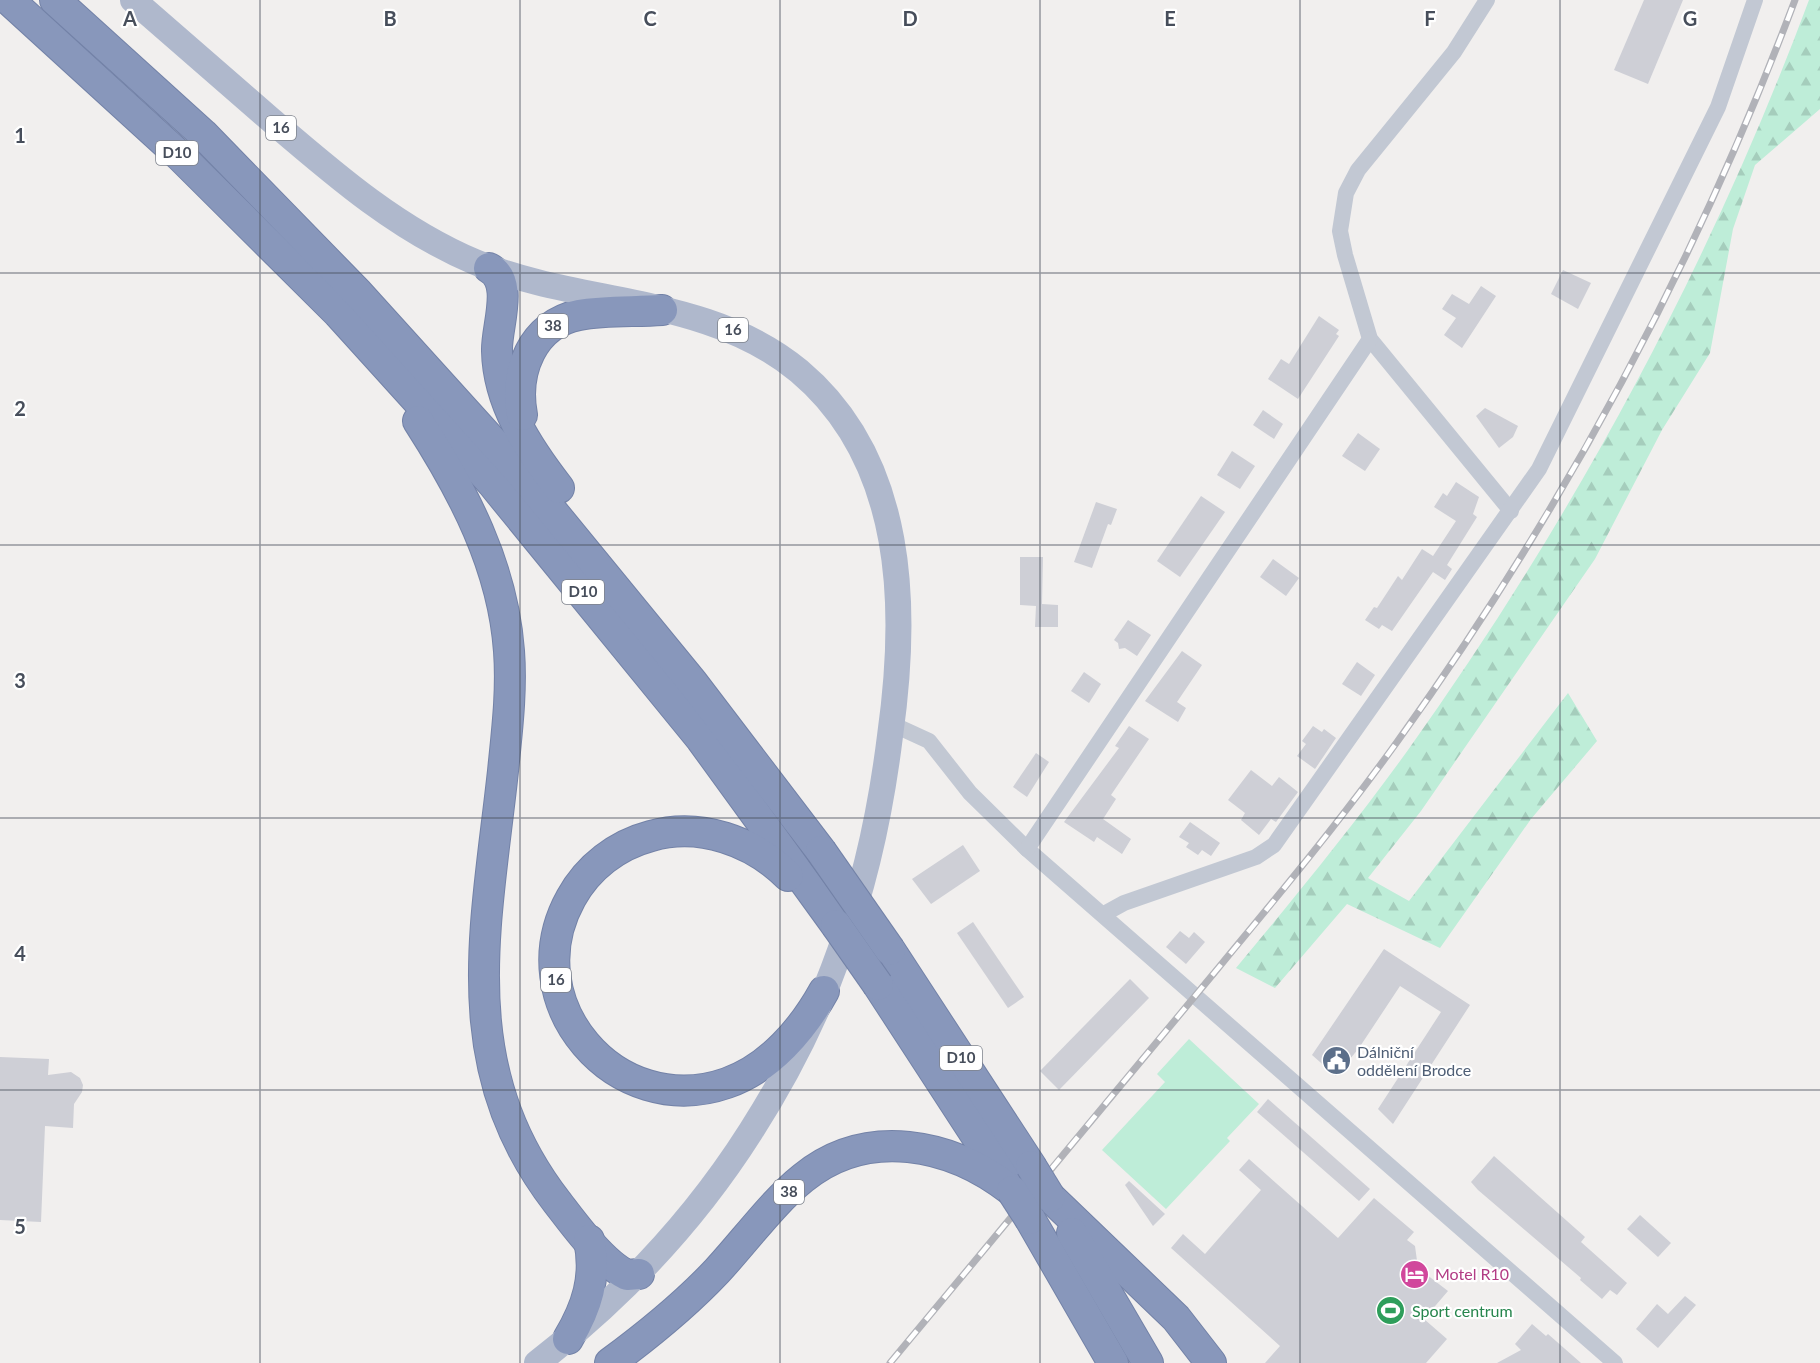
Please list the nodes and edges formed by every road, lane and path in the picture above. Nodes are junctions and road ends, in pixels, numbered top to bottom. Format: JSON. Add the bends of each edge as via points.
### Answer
{"nodes":[{"id":1,"x":9,"y":0,"type":"edge"},
{"id":2,"x":55,"y":0,"type":"edge"},
{"id":3,"x":133,"y":0,"type":"edge"},
{"id":4,"x":1487,"y":0,"type":"edge"},
{"id":5,"x":1755,"y":0,"type":"edge"},
{"id":6,"x":489,"y":268,"type":"junction"},
{"id":7,"x":662,"y":310,"type":"junction"},
{"id":8,"x":338,"y":313,"type":"junction"},
{"id":9,"x":1370,"y":339,"type":"junction"},
{"id":10,"x":541,"y":465,"type":"junction"},
{"id":11,"x":1511,"y":512,"type":"junction"},
{"id":12,"x":693,"y":683,"type":"junction"},
{"id":13,"x":892,"y":724,"type":"junction"},
{"id":14,"x":1027,"y":849,"type":"junction"},
{"id":15,"x":808,"y":890,"type":"junction"},
{"id":16,"x":1104,"y":914,"type":"junction"},
{"id":17,"x":824,"y":991,"type":"junction"},
{"id":18,"x":1012,"y":1191,"type":"junction"},
{"id":19,"x":1050,"y":1197,"type":"junction"},
{"id":20,"x":589,"y":1240,"type":"junction"},
{"id":21,"x":639,"y":1274,"type":"junction"},
{"id":22,"x":568,"y":1339,"type":"junction"},
{"id":23,"x":537,"y":1363,"type":"edge"},
{"id":24,"x":610,"y":1363,"type":"edge"},
{"id":25,"x":1113,"y":1363,"type":"edge"},
{"id":26,"x":1148,"y":1363,"type":"edge"},
{"id":27,"x":1211,"y":1363,"type":"edge"},
{"id":28,"x":1615,"y":1363,"type":"edge"}],
"edges":[{"from":1,"to":8,"type":"highway","number":"D10","via":[[180,156]]},
{"from":2,"to":12,"type":"highway","number":"D10","via":[[203,134],[358,293],[521,473]]},
{"from":3,"to":6,"type":"main road","number":"16","via":[[356,191],[411,230]]},
{"from":4,"to":9,"type":"street","via":[[1454,52],[1358,171],[1346,194],[1340,218],[1342,243]]},
{"from":5,"to":11,"type":"street","via":[[1718,107],[1539,469]]},
{"from":6,"to":7,"type":"main road","number":"16"},
{"from":6,"to":10,"type":"highway","via":[[502,283],[497,351],[504,391],[518,429]]},
{"from":7,"to":10,"type":"highway","number":"38","via":[[580,315],[559,322],[540,336],[525,363],[519,400],[527,435]]},
{"from":7,"to":13,"type":"main road","number":"16","via":[[718,324],[771,350],[833,404],[854,435],[885,510],[895,560],[899,613]]},
{"from":8,"to":15,"type":"highway","number":"D10","via":[[492,483],[597,608],[701,739]]},
{"from":8,"to":20,"type":"highway","via":[[401,395],[448,471],[483,539],[501,594],[510,677],[483,962],[488,1048],[504,1108],[530,1165]]},
{"from":9,"to":11,"type":"street"},
{"from":9,"to":14,"type":"street"},
{"from":10,"to":12,"type":"highway","via":[[626,576]]},
{"from":11,"to":16,"type":"street","via":[[1274,845],[1256,857],[1124,903]]},
{"from":12,"to":19,"type":"highway","number":"D10","bridge":true,"via":[[821,851],[890,950]]},
{"from":13,"to":14,"type":"street","via":[[929,741],[970,793]]},
{"from":13,"to":17,"type":"main road","number":"16","via":[[882,800],[868,860],[841,950]]},
{"from":14,"to":16,"type":"street"},
{"from":15,"to":17,"type":"highway","number":"16","via":[[770,860],[731,839],[682,832],[635,841],[602,860],[576,888],[556,941],[556,980],[571,1024],[601,1061],[638,1082],[680,1091],[730,1082],[765,1062],[793,1036]]},
{"from":15,"to":18,"type":"highway","number":"D10","bridge":true,"via":[[878,985]]},
{"from":16,"to":28,"type":"street"},
{"from":17,"to":21,"type":"main road","via":[[804,1036],[752,1129],[719,1179]]},
{"from":18,"to":24,"type":"highway","number":"38","via":[[967,1162],[911,1146],[862,1148],[831,1159],[802,1178],[715,1273]]},
{"from":18,"to":25,"type":"highway","number":"D10","bridge":true},
{"from":19,"to":26,"type":"highway","number":"D10"},
{"from":19,"to":27,"type":"highway","via":[[1176,1318]]},
{"from":20,"to":21,"type":"highway","via":[[618,1270],[627,1275]]},
{"from":20,"to":22,"type":"highway","via":[[593,1264],[590,1290]]},
{"from":21,"to":22,"type":"main road"},
{"from":22,"to":23,"type":"main road"}]}
